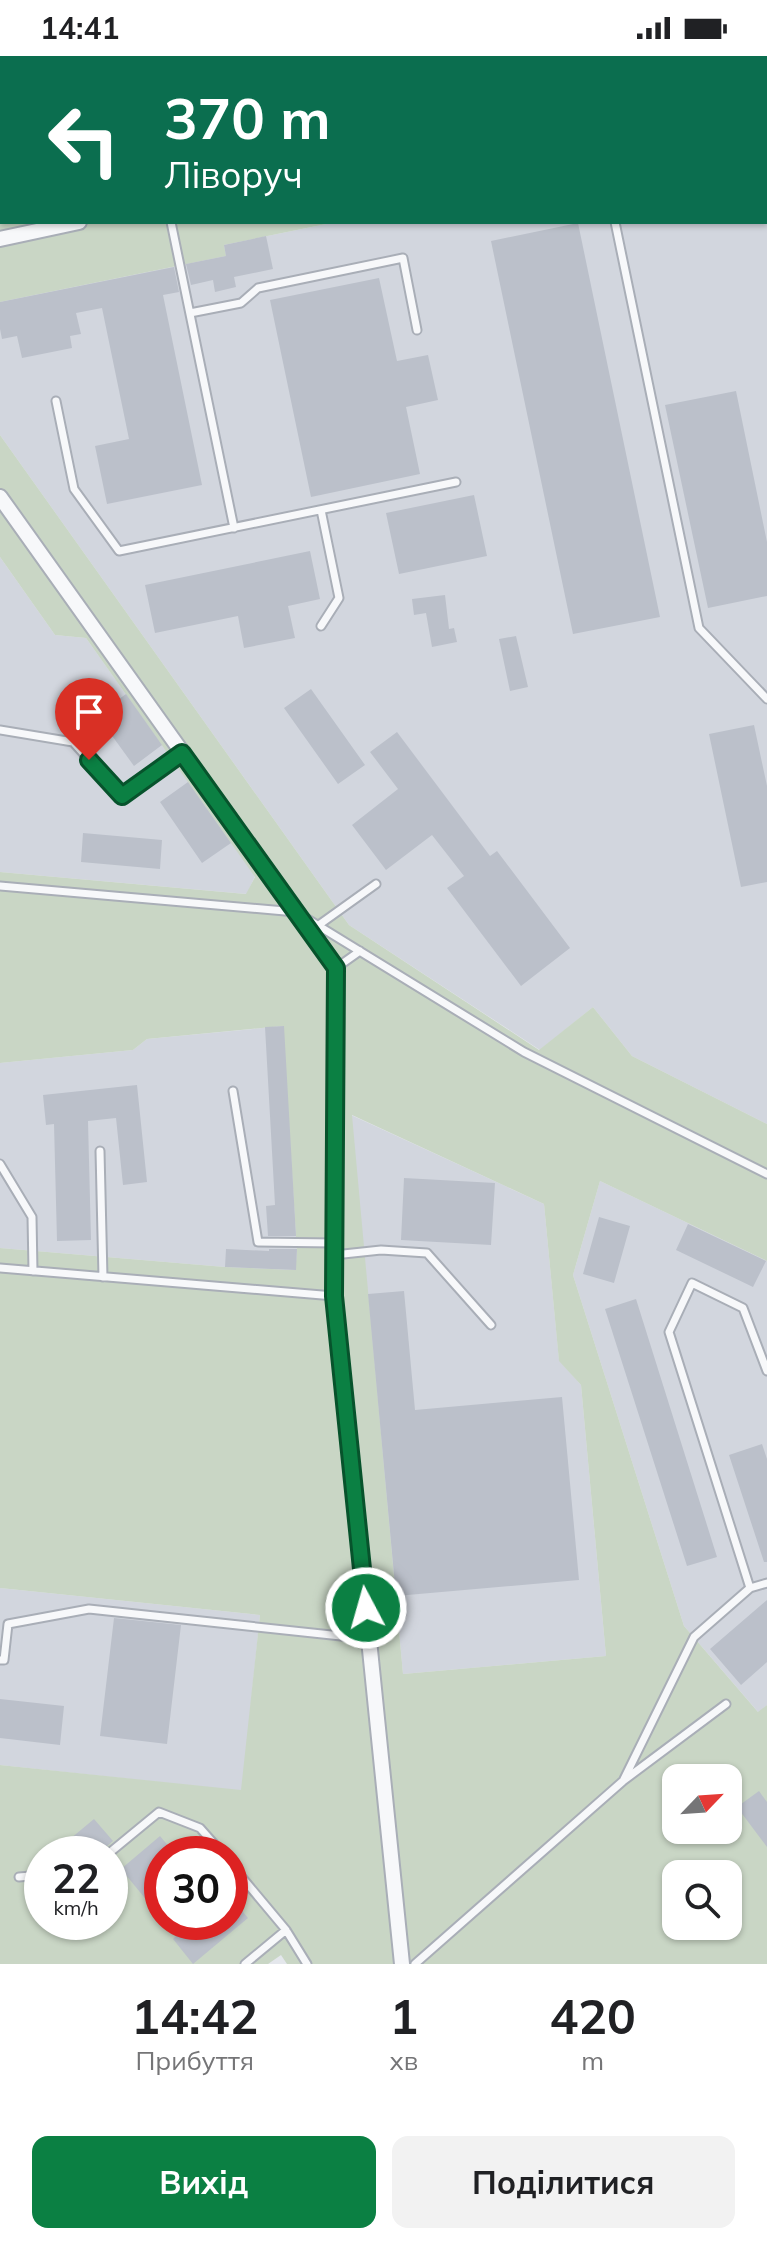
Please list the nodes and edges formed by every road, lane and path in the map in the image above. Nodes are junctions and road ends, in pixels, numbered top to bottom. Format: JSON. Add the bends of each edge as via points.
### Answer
{"nodes":[{"id":1,"x":69,"y":224,"type":"edge"},
{"id":2,"x":171,"y":224,"type":"edge"},
{"id":3,"x":615,"y":224,"type":"edge"},
{"id":4,"x":0,"y":225,"type":"edge"},
{"id":5,"x":27,"y":232,"type":"junction"},
{"id":6,"x":0,"y":239,"type":"edge"},
{"id":7,"x":190,"y":313,"type":"junction"},
{"id":8,"x":417,"y":330,"type":"dead end"},
{"id":9,"x":56,"y":401,"type":"dead end"},
{"id":10,"x":456,"y":482,"type":"dead end"},
{"id":11,"x":0,"y":497,"type":"edge"},
{"id":12,"x":321,"y":510,"type":"junction"},
{"id":13,"x":234,"y":528,"type":"junction"},
{"id":14,"x":321,"y":626,"type":"dead end"},
{"id":15,"x":767,"y":699,"type":"edge"},
{"id":16,"x":0,"y":730,"type":"edge"},
{"id":17,"x":182,"y":753,"type":"junction"},
{"id":18,"x":376,"y":884,"type":"dead end"},
{"id":19,"x":0,"y":886,"type":"edge"},
{"id":20,"x":296,"y":912,"type":"junction"},
{"id":21,"x":314,"y":929,"type":"junction"},
{"id":22,"x":360,"y":951,"type":"junction"},
{"id":23,"x":336,"y":968,"type":"junction"},
{"id":24,"x":233,"y":1091,"type":"dead end"},
{"id":25,"x":100,"y":1151,"type":"dead end"},
{"id":26,"x":0,"y":1164,"type":"edge"},
{"id":27,"x":767,"y":1174,"type":"edge"},
{"id":28,"x":334,"y":1249,"type":"junction"},
{"id":29,"x":0,"y":1268,"type":"edge"},
{"id":30,"x":33,"y":1271,"type":"junction"},
{"id":31,"x":103,"y":1277,"type":"junction"},
{"id":32,"x":334,"y":1296,"type":"junction"},
{"id":33,"x":491,"y":1325,"type":"dead end"},
{"id":34,"x":767,"y":1371,"type":"edge"},
{"id":35,"x":767,"y":1583,"type":"edge"},
{"id":36,"x":750,"y":1588,"type":"junction"},
{"id":37,"x":369,"y":1639,"type":"junction"},
{"id":38,"x":0,"y":1660,"type":"edge"},
{"id":39,"x":726,"y":1704,"type":"dead end"},
{"id":40,"x":623,"y":1781,"type":"junction"},
{"id":41,"x":207,"y":1836,"type":"edge"},
{"id":42,"x":128,"y":1838,"type":"edge"},
{"id":43,"x":19,"y":1877,"type":"dead end"},
{"id":44,"x":24,"y":1877,"type":"edge"},
{"id":45,"x":248,"y":1885,"type":"edge"},
{"id":46,"x":286,"y":1930,"type":"junction"},
{"id":47,"x":245,"y":1964,"type":"edge"},
{"id":48,"x":307,"y":1964,"type":"edge"},
{"id":49,"x":402,"y":1964,"type":"edge"},
{"id":50,"x":415,"y":1964,"type":"edge"}],
"edges":[{"from":1,"to":5,"type":"street"},
{"from":2,"to":7,"type":"lane"},
{"from":3,"to":15,"type":"lane","via":[[699,628]]},
{"from":4,"to":5,"type":"street"},
{"from":5,"to":6,"type":"street"},
{"from":7,"to":8,"type":"lane","via":[[241,303],[258,288],[403,258]]},
{"from":7,"to":13,"type":"lane"},
{"from":9,"to":13,"type":"lane","via":[[74,489],[119,551]]},
{"from":10,"to":12,"type":"lane"},
{"from":11,"to":17,"type":"street"},
{"from":12,"to":13,"type":"lane"},
{"from":12,"to":14,"type":"lane","via":[[339,598]]},
{"from":16,"to":17,"type":"lane","via":[[73,742],[122,796]]},
{"from":17,"to":20,"type":"street"},
{"from":18,"to":21,"type":"lane"},
{"from":19,"to":20,"type":"lane"},
{"from":20,"to":21,"type":"street"},
{"from":21,"to":22,"type":"lane"},
{"from":21,"to":23,"type":"street"},
{"from":22,"to":23,"type":"lane"},
{"from":22,"to":27,"type":"lane","via":[[524,1052]]},
{"from":23,"to":28,"type":"street"},
{"from":24,"to":28,"type":"lane","via":[[258,1242]]},
{"from":25,"to":31,"type":"lane"},
{"from":26,"to":30,"type":"lane","via":[[32,1217]]},
{"from":28,"to":32,"type":"street"},
{"from":28,"to":33,"type":"lane","via":[[427,1253]]},
{"from":29,"to":30,"type":"lane"},
{"from":30,"to":31,"type":"lane"},
{"from":31,"to":32,"type":"lane"},
{"from":32,"to":37,"type":"street"},
{"from":34,"to":36,"type":"lane","via":[[743,1308],[692,1283],[669,1332]]},
{"from":35,"to":36,"type":"lane"},
{"from":36,"to":40,"type":"lane","via":[[694,1637]]},
{"from":37,"to":38,"type":"lane","via":[[89,1609],[8,1624]]},
{"from":37,"to":49,"type":"street"},
{"from":39,"to":40,"type":"lane"},
{"from":40,"to":50,"type":"lane"},
{"from":41,"to":42,"type":"lane","via":[[159,1812]]},
{"from":43,"to":44,"type":"lane"},
{"from":45,"to":46,"type":"lane"},
{"from":46,"to":47,"type":"lane"},
{"from":46,"to":48,"type":"lane"}]}
